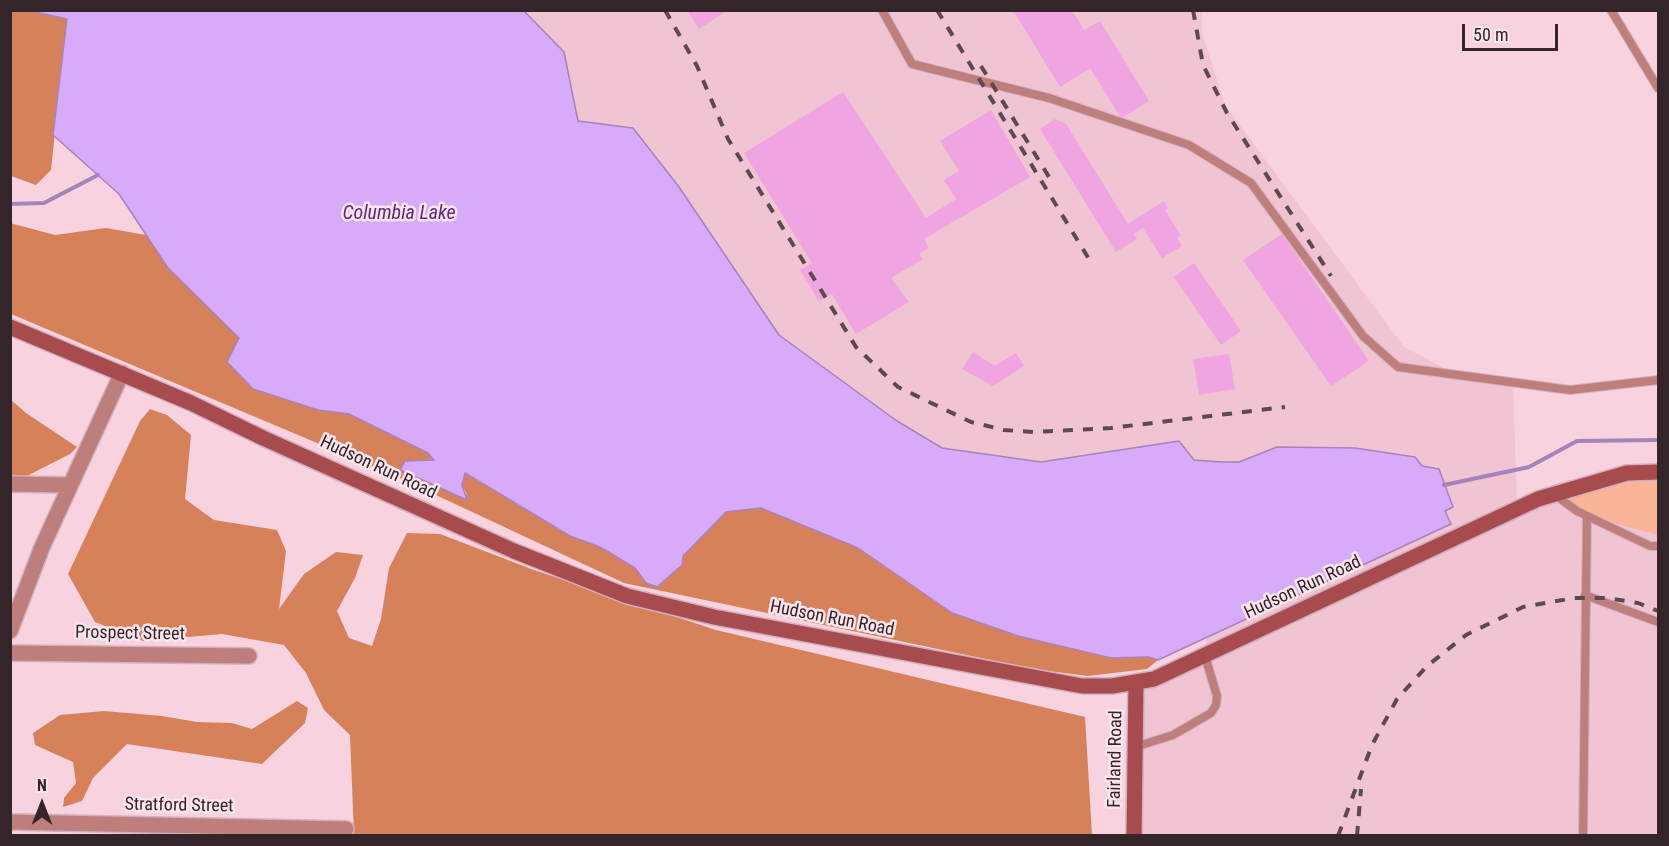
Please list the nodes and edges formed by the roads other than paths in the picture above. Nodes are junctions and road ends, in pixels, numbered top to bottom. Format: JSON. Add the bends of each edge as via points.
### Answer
{"nodes":[{"id":1,"x":882,"y":10,"type":"edge"},
{"id":2,"x":1611,"y":10,"type":"edge"},
{"id":3,"x":1659,"y":88,"type":"edge"},
{"id":4,"x":10,"y":327,"type":"edge"},
{"id":5,"x":122,"y":373,"type":"junction"},
{"id":6,"x":1659,"y":380,"type":"edge"},
{"id":7,"x":1659,"y":472,"type":"edge"},
{"id":8,"x":10,"y":484,"type":"edge"},
{"id":9,"x":70,"y":485,"type":"junction"},
{"id":10,"x":1554,"y":494,"type":"junction"},
{"id":11,"x":1587,"y":516,"type":"junction"},
{"id":12,"x":1659,"y":546,"type":"edge"},
{"id":13,"x":1585,"y":595,"type":"junction"},
{"id":14,"x":1659,"y":622,"type":"edge"},
{"id":15,"x":10,"y":631,"type":"edge"},
{"id":16,"x":10,"y":653,"type":"edge"},
{"id":17,"x":249,"y":656,"type":"dead end"},
{"id":18,"x":1205,"y":656,"type":"junction"},
{"id":19,"x":1136,"y":683,"type":"junction"},
{"id":20,"x":1135,"y":747,"type":"junction"},
{"id":21,"x":10,"y":822,"type":"edge"},
{"id":22,"x":346,"y":829,"type":"dead end"},
{"id":23,"x":1134,"y":836,"type":"edge"},
{"id":24,"x":1583,"y":836,"type":"edge"}],
"edges":[{"from":1,"to":6,"type":"lane","via":[[912,64],[1049,98],[1189,145],[1251,183],[1364,336],[1398,367],[1570,390]]},
{"from":2,"to":3,"type":"lane"},
{"from":4,"to":5,"type":"main road","name":"Hudson Run Road"},
{"from":5,"to":9,"type":"street"},
{"from":5,"to":19,"type":"main road","name":"Hudson Run Road","via":[[514,551],[627,596],[714,617],[1082,686]]},
{"from":7,"to":10,"type":"main road","name":"Hudson Run Road","via":[[1627,473]]},
{"from":8,"to":9,"type":"street"},
{"from":9,"to":15,"type":"street"},
{"from":10,"to":11,"type":"lane"},
{"from":10,"to":18,"type":"main road","name":"Hudson Run Road"},
{"from":11,"to":12,"type":"lane","via":[[1650,546]]},
{"from":11,"to":13,"type":"lane"},
{"from":13,"to":14,"type":"lane"},
{"from":13,"to":24,"type":"lane"},
{"from":16,"to":17,"type":"street","name":"Prospect Street"},
{"from":18,"to":19,"type":"main road","name":"Hudson Run Road"},
{"from":18,"to":20,"type":"lane","via":[[1217,696],[1211,712],[1173,735]]},
{"from":19,"to":20,"type":"main road","name":"Fairland Road"},
{"from":20,"to":23,"type":"main road","name":"Fairland Road"},
{"from":21,"to":22,"type":"street","name":"Stratford Street"}]}
